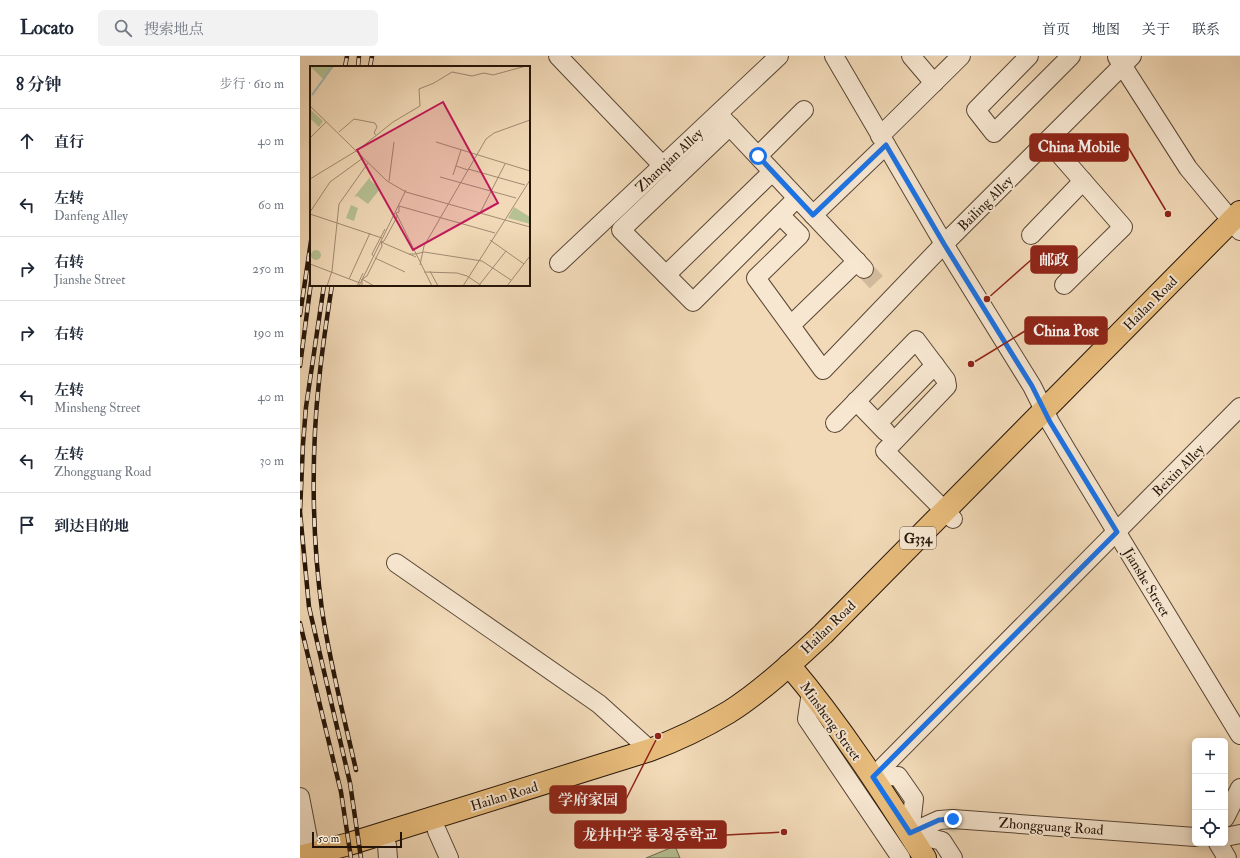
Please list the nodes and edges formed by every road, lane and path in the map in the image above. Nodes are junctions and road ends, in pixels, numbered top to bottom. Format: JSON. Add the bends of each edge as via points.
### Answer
{"nodes":[{"id":1,"x":558,"y":56,"type":"edge"},
{"id":2,"x":779,"y":56,"type":"edge"},
{"id":3,"x":834,"y":56,"type":"edge"},
{"id":4,"x":911,"y":56,"type":"edge"},
{"id":5,"x":961,"y":56,"type":"edge"},
{"id":6,"x":1029,"y":56,"type":"edge"},
{"id":7,"x":1071,"y":56,"type":"edge"},
{"id":8,"x":1124,"y":59,"type":"edge"},
{"id":9,"x":934,"y":83,"type":"junction"},
{"id":10,"x":804,"y":110,"type":"dead end"},
{"id":11,"x":724,"y":120,"type":"junction"},
{"id":12,"x":883,"y":141,"type":"junction"},
{"id":13,"x":1048,"y":141,"type":"junction"},
{"id":14,"x":758,"y":156,"type":"junction"},
{"id":15,"x":663,"y":166,"type":"junction"},
{"id":16,"x":772,"y":172,"type":"junction"},
{"id":17,"x":1083,"y":181,"type":"junction"},
{"id":18,"x":797,"y":198,"type":"junction"},
{"id":19,"x":780,"y":214,"type":"junction"},
{"id":20,"x":813,"y":215,"type":"junction"},
{"id":21,"x":1238,"y":224,"type":"edge"},
{"id":22,"x":1031,"y":235,"type":"dead end"},
{"id":23,"x":944,"y":244,"type":"junction"},
{"id":24,"x":559,"y":263,"type":"dead end"},
{"id":25,"x":666,"y":275,"type":"junction"},
{"id":26,"x":1064,"y":285,"type":"dead end"},
{"id":27,"x":791,"y":326,"type":"junction"},
{"id":28,"x":935,"y":365,"type":"junction"},
{"id":29,"x":856,"y":401,"type":"junction"},
{"id":30,"x":1240,"y":407,"type":"edge"},
{"id":31,"x":1047,"y":416,"type":"junction"},
{"id":32,"x":835,"y":423,"type":"dead end"},
{"id":33,"x":878,"y":423,"type":"junction"},
{"id":34,"x":895,"y":440,"type":"junction"},
{"id":35,"x":949,"y":515,"type":"junction"},
{"id":36,"x":1117,"y":532,"type":"junction"},
{"id":37,"x":396,"y":563,"type":"dead end"},
{"id":38,"x":793,"y":670,"type":"junction"},
{"id":39,"x":811,"y":692,"type":"junction"},
{"id":40,"x":1240,"y":735,"type":"edge"},
{"id":41,"x":650,"y":750,"type":"junction"},
{"id":42,"x":873,"y":777,"type":"junction"},
{"id":43,"x":1240,"y":788,"type":"edge"},
{"id":44,"x":300,"y":797,"type":"edge"},
{"id":45,"x":1228,"y":812,"type":"edge"},
{"id":46,"x":438,"y":831,"type":"junction"},
{"id":47,"x":1240,"y":834,"type":"edge"},
{"id":48,"x":1192,"y":837,"type":"edge"},
{"id":49,"x":1228,"y":837,"type":"edge"},
{"id":50,"x":1228,"y":839,"type":"edge"},
{"id":51,"x":1240,"y":841,"type":"edge"},
{"id":52,"x":1220,"y":846,"type":"edge"},
{"id":53,"x":387,"y":851,"type":"edge"},
{"id":54,"x":914,"y":851,"type":"edge"},
{"id":55,"x":305,"y":856,"type":"edge"},
{"id":56,"x":445,"y":857,"type":"edge"},
{"id":57,"x":344,"y":858,"type":"edge"},
{"id":58,"x":953,"y":858,"type":"edge"},
{"id":59,"x":1227,"y":858,"type":"edge"}],
"edges":[{"from":1,"to":15,"type":"street"},
{"from":2,"to":11,"type":"street","name":"Zhanqian Alley"},
{"from":3,"to":12,"type":"street","name":"Jianshe Street"},
{"from":4,"to":9,"type":"street"},
{"from":5,"to":9,"type":"street"},
{"from":6,"to":7,"type":"street","via":[[976,110],[994,133]]},
{"from":8,"to":13,"type":"street","name":"Bailing Alley"},
{"from":8,"to":21,"type":"street","via":[[1188,168]]},
{"from":9,"to":12,"type":"street"},
{"from":10,"to":14,"type":"street"},
{"from":11,"to":14,"type":"street"},
{"from":11,"to":15,"type":"street","name":"Zhanqian Alley"},
{"from":11,"to":25,"type":"street","via":[[621,230]]},
{"from":12,"to":20,"type":"street"},
{"from":12,"to":23,"type":"street","name":"Jianshe Street"},
{"from":13,"to":17,"type":"street"},
{"from":13,"to":23,"type":"street","name":"Bailing Alley"},
{"from":14,"to":16,"type":"street"},
{"from":15,"to":24,"type":"street","name":"Zhanqian Alley"},
{"from":16,"to":18,"type":"street"},
{"from":16,"to":25,"type":"street"},
{"from":17,"to":22,"type":"street"},
{"from":17,"to":26,"type":"street","via":[[1123,226]]},
{"from":18,"to":19,"type":"street"},
{"from":18,"to":20,"type":"street"},
{"from":19,"to":25,"type":"street","via":[[694,302]]},
{"from":19,"to":27,"type":"street","via":[[800,235],[756,278]]},
{"from":20,"to":27,"type":"street","via":[[860,265]]},
{"from":21,"to":31,"type":"main road","name":"Hailan Road","number":"G334"},
{"from":23,"to":27,"type":"street","name":"Bailing Alley","via":[[887,293],[823,370]]},
{"from":23,"to":31,"type":"street","name":"Jianshe Street","via":[[1032,386]]},
{"from":28,"to":29,"type":"street","via":[[916,340]]},
{"from":28,"to":33,"type":"street"},
{"from":28,"to":34,"type":"street","via":[[946,380],[947,386]]},
{"from":29,"to":32,"type":"street"},
{"from":29,"to":33,"type":"street"},
{"from":30,"to":36,"type":"street","name":"Beixin Alley"},
{"from":31,"to":35,"type":"main road","name":"Hailan Road","number":"G334"},
{"from":31,"to":36,"type":"street","name":"Jianshe Street"},
{"from":33,"to":34,"type":"street"},
{"from":34,"to":35,"type":"street","via":[[885,451]]},
{"from":35,"to":38,"type":"main road","name":"Hailan Road","number":"G334","via":[[824,634]]},
{"from":36,"to":40,"type":"street","name":"Jianshe Street"},
{"from":36,"to":42,"type":"street","name":"Beixin Alley"},
{"from":37,"to":41,"type":"street","via":[[599,704]]},
{"from":38,"to":39,"type":"main road","name":"Minsheng Street"},
{"from":38,"to":41,"type":"main road","name":"Hailan Road","number":"G334","via":[[731,711]]},
{"from":38,"to":46,"type":"main road","name":"Hailan Road","number":"G334","via":[[771,697],[709,738],[687,749],[631,770]]},
{"from":39,"to":42,"type":"main road","name":"Minsheng Street"},
{"from":39,"to":54,"type":"street","via":[[807,719]]},
{"from":41,"to":55,"type":"main road","name":"Hailan Road","number":"G334"},
{"from":42,"to":54,"type":"main road","name":"Minsheng Street"},
{"from":43,"to":45,"type":"street"},
{"from":44,"to":55,"type":"street"},
{"from":46,"to":53,"type":"main road","name":"Hailan Road","number":"G334"},
{"from":46,"to":56,"type":"street"},
{"from":47,"to":49,"type":"street"},
{"from":48,"to":54,"type":"street","name":"Zhongguang Road","via":[[953,819],[939,820]]},
{"from":50,"to":51,"type":"street"},
{"from":52,"to":59,"type":"street"},
{"from":53,"to":57,"type":"main road","name":"Hailan Road","number":"G334"},
{"from":54,"to":58,"type":"street","via":[[942,841]]}]}
